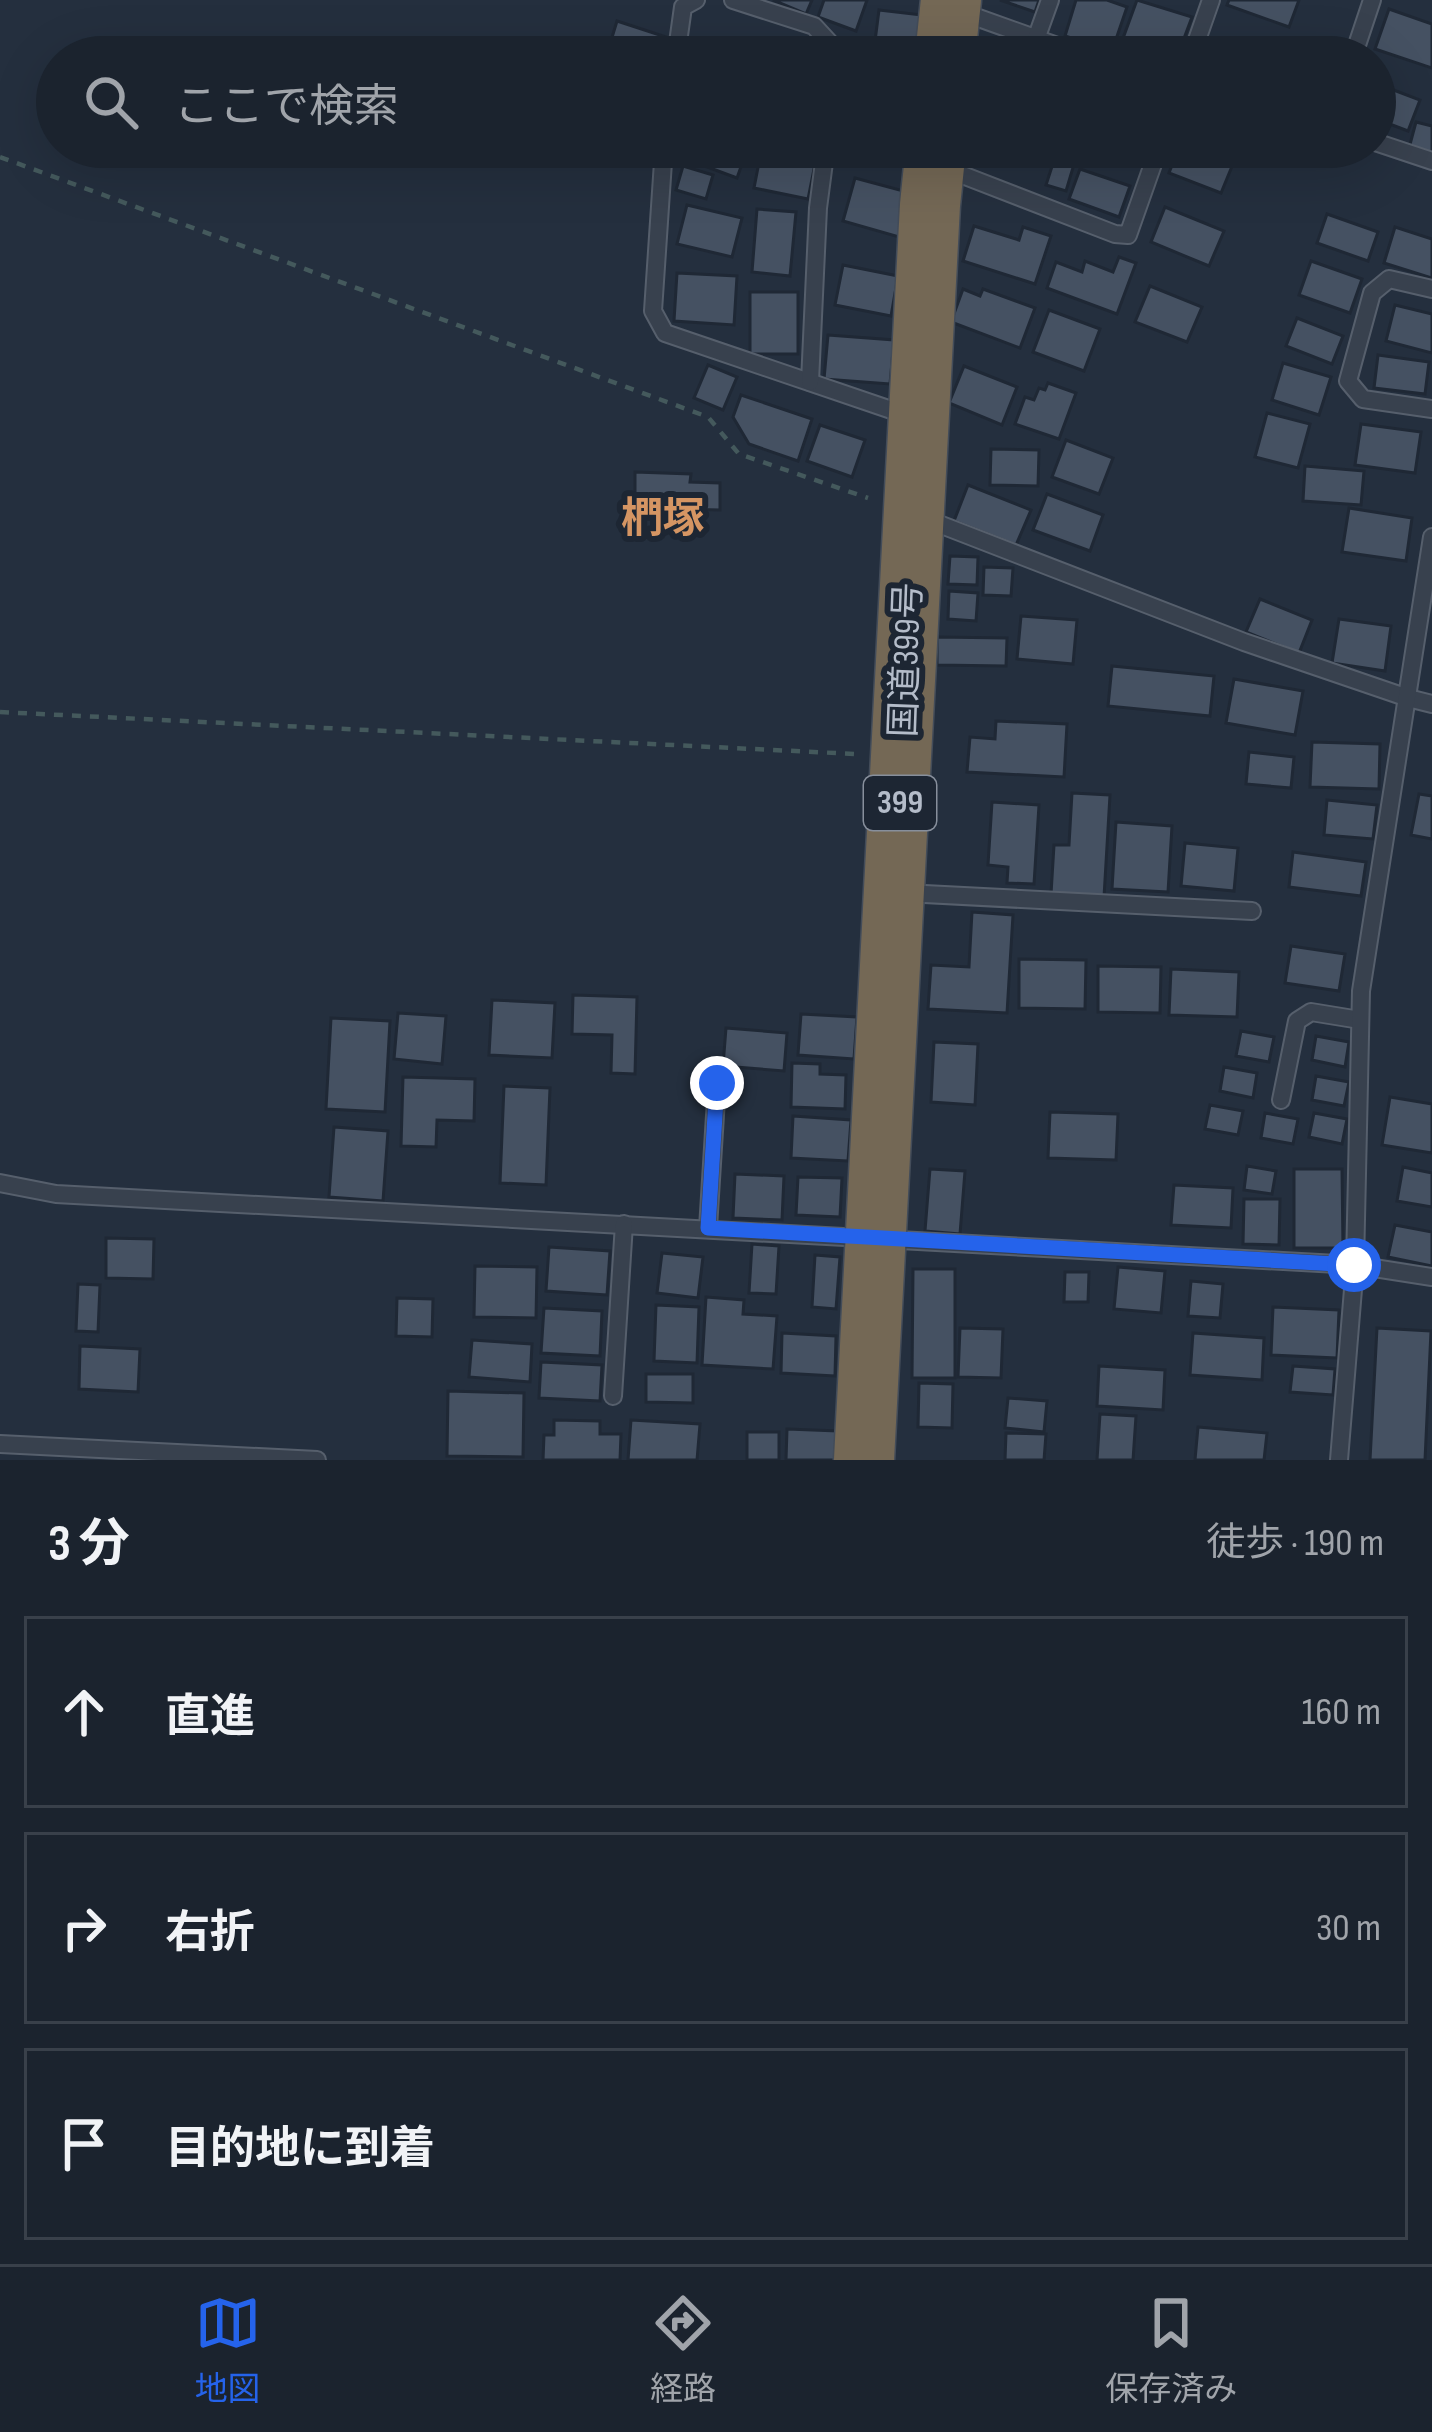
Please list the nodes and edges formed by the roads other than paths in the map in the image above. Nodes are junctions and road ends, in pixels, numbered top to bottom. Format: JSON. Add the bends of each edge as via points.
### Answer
{"nodes":[{"id":1,"x":696,"y":0,"type":"edge"},
{"id":2,"x":733,"y":0,"type":"edge"},
{"id":3,"x":1050,"y":0,"type":"edge"},
{"id":4,"x":1211,"y":0,"type":"edge"},
{"id":5,"x":1372,"y":0,"type":"edge"},
{"id":6,"x":949,"y":22,"type":"edge"},
{"id":7,"x":679,"y":36,"type":"edge"},
{"id":8,"x":823,"y":36,"type":"edge"},
{"id":9,"x":1021,"y":36,"type":"edge"},
{"id":10,"x":1037,"y":36,"type":"edge"},
{"id":11,"x":1198,"y":36,"type":"edge"},
{"id":12,"x":1360,"y":36,"type":"edge"},
{"id":13,"x":1396,"y":149,"type":"edge"},
{"id":14,"x":1432,"y":161,"type":"edge"},
{"id":15,"x":663,"y":168,"type":"edge"},
{"id":16,"x":823,"y":168,"type":"edge"},
{"id":17,"x":917,"y":168,"type":"edge"},
{"id":18,"x":954,"y":168,"type":"edge"},
{"id":19,"x":1152,"y":168,"type":"edge"},
{"id":20,"x":1432,"y":289,"type":"edge"},
{"id":21,"x":810,"y":382,"type":"junction"},
{"id":22,"x":1432,"y":409,"type":"edge"},
{"id":23,"x":918,"y":418,"type":"junction"},
{"id":24,"x":913,"y":514,"type":"junction"},
{"id":25,"x":1432,"y":537,"type":"edge"},
{"id":26,"x":1408,"y":698,"type":"junction"},
{"id":27,"x":1432,"y":704,"type":"edge"},
{"id":28,"x":894,"y":893,"type":"junction"},
{"id":29,"x":1252,"y":911,"type":"dead end"},
{"id":30,"x":1360,"y":1020,"type":"junction"},
{"id":31,"x":717,"y":1083,"type":"dead end"},
{"id":32,"x":1281,"y":1100,"type":"dead end"},
{"id":33,"x":0,"y":1183,"type":"edge"},
{"id":34,"x":624,"y":1224,"type":"junction"},
{"id":35,"x":708,"y":1228,"type":"junction"},
{"id":36,"x":874,"y":1239,"type":"junction"},
{"id":37,"x":1354,"y":1265,"type":"junction"},
{"id":38,"x":1432,"y":1277,"type":"edge"},
{"id":39,"x":613,"y":1396,"type":"dead end"},
{"id":40,"x":0,"y":1444,"type":"edge"},
{"id":41,"x":316,"y":1460,"type":"edge"},
{"id":42,"x":864,"y":1460,"type":"edge"},
{"id":43,"x":1340,"y":1460,"type":"edge"}],
"edges":[{"from":1,"to":7,"type":"lane","via":[[683,7]]},
{"from":2,"to":8,"type":"lane"},
{"from":3,"to":10,"type":"lane"},
{"from":4,"to":11,"type":"lane"},
{"from":5,"to":12,"type":"lane"},
{"from":6,"to":9,"type":"lane"},
{"from":13,"to":14,"type":"lane"},
{"from":15,"to":21,"type":"lane","via":[[653,310],[665,333]]},
{"from":16,"to":21,"type":"lane"},
{"from":17,"to":23,"type":"highway","name":"国道399号","number":"399"},
{"from":18,"to":19,"type":"lane","via":[[1128,235]]},
{"from":20,"to":22,"type":"lane","via":[[1389,279],[1372,293],[1348,381],[1363,399]]},
{"from":21,"to":23,"type":"lane"},
{"from":23,"to":24,"type":"highway","name":"国道399号","number":"399"},
{"from":24,"to":26,"type":"lane"},
{"from":24,"to":28,"type":"highway","name":"国道399号","number":"399"},
{"from":25,"to":26,"type":"lane"},
{"from":26,"to":27,"type":"lane"},
{"from":26,"to":30,"type":"lane"},
{"from":28,"to":29,"type":"lane"},
{"from":28,"to":36,"type":"highway","name":"国道399号","number":"399"},
{"from":30,"to":32,"type":"lane","via":[[1311,1012],[1297,1021]]},
{"from":30,"to":37,"type":"lane"},
{"from":31,"to":35,"type":"lane"},
{"from":33,"to":34,"type":"lane","via":[[56,1194]]},
{"from":34,"to":35,"type":"lane"},
{"from":34,"to":39,"type":"lane"},
{"from":35,"to":36,"type":"lane"},
{"from":36,"to":37,"type":"lane"},
{"from":36,"to":42,"type":"highway","name":"国道399号","number":"399"},
{"from":37,"to":38,"type":"lane"},
{"from":37,"to":43,"type":"lane"},
{"from":40,"to":41,"type":"lane"}]}
